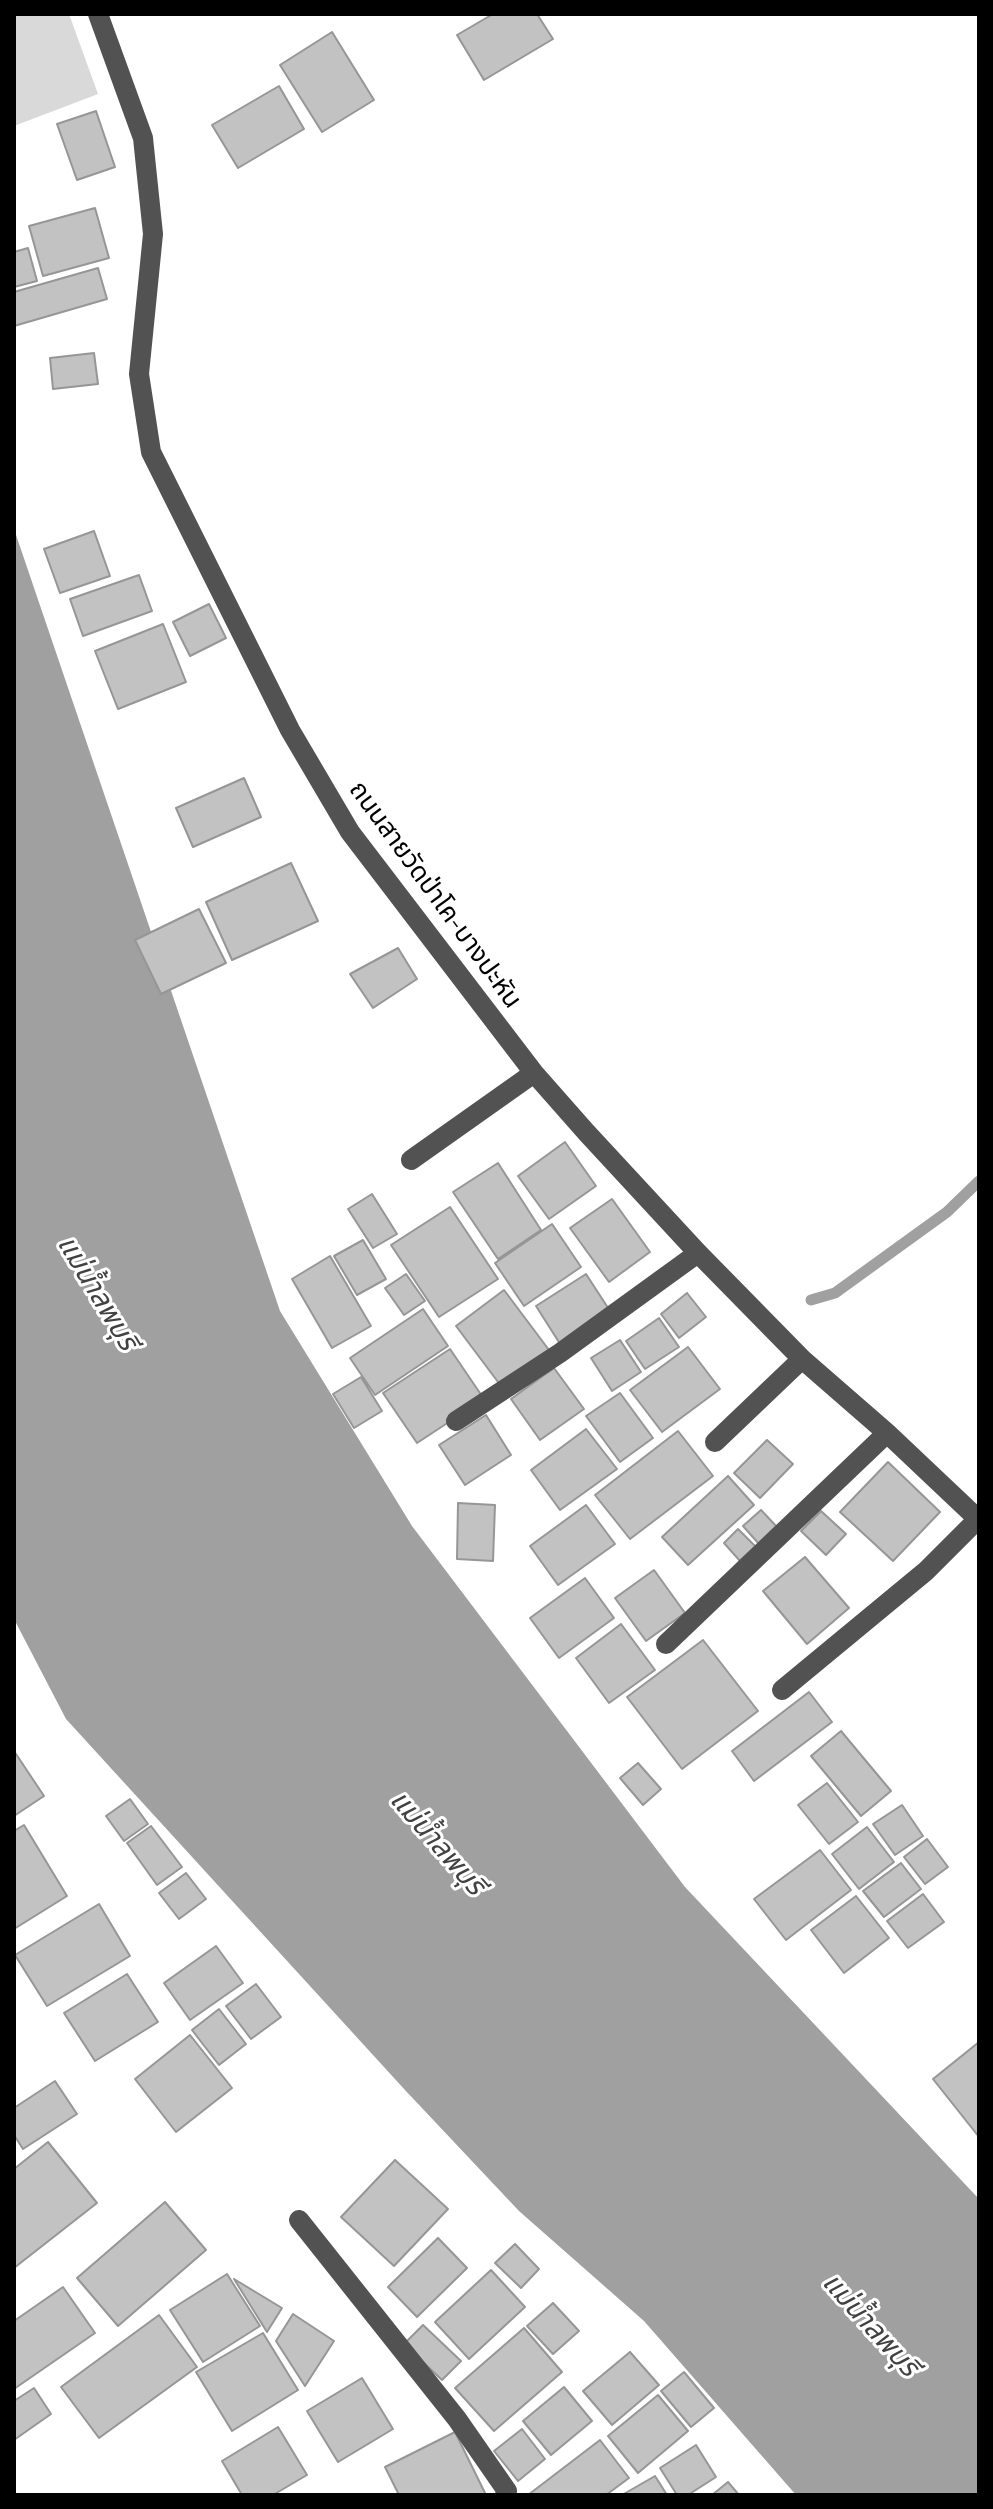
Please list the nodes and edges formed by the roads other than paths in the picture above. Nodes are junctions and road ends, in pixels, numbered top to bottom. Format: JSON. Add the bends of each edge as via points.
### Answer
{"nodes":[{"id":1,"x":98,"y":14,"type":"edge"},
{"id":2,"x":534,"y":1073,"type":"junction"},
{"id":3,"x":411,"y":1160,"type":"dead end"},
{"id":4,"x":698,"y":1253,"type":"junction"},
{"id":5,"x":802,"y":1359,"type":"junction"},
{"id":6,"x":456,"y":1421,"type":"dead end"},
{"id":7,"x":887,"y":1433,"type":"junction"},
{"id":8,"x":715,"y":1442,"type":"dead end"},
{"id":9,"x":979,"y":1519,"type":"edge"},
{"id":10,"x":666,"y":1644,"type":"dead end"},
{"id":11,"x":782,"y":1690,"type":"dead end"},
{"id":12,"x":299,"y":2220,"type":"dead end"},
{"id":13,"x":505,"y":2495,"type":"edge"}],
"edges":[{"from":1,"to":2,"type":"street","name":"ถนนสายวัดป่าโค-บางปะหัน","via":[[143,138],[153,234],[139,374],[151,452],[290,730],[350,832]]},
{"from":2,"to":3,"type":"street"},
{"from":2,"to":4,"type":"street","name":"ถนนสายวัดป่าโค-บางปะหัน"},
{"from":4,"to":5,"type":"street","name":"ถนนสายวัดป่าโค-บางปะหัน"},
{"from":4,"to":6,"type":"street"},
{"from":5,"to":7,"type":"street","name":"ถนนสายวัดป่าโค-บางปะหัน"},
{"from":5,"to":8,"type":"street"},
{"from":7,"to":9,"type":"street","name":"ถนนสายวัดป่าโค-บางปะหัน"},
{"from":7,"to":10,"type":"street"},
{"from":9,"to":11,"type":"street","via":[[926,1571]]},
{"from":12,"to":13,"type":"street","via":[[457,2419]]}]}
